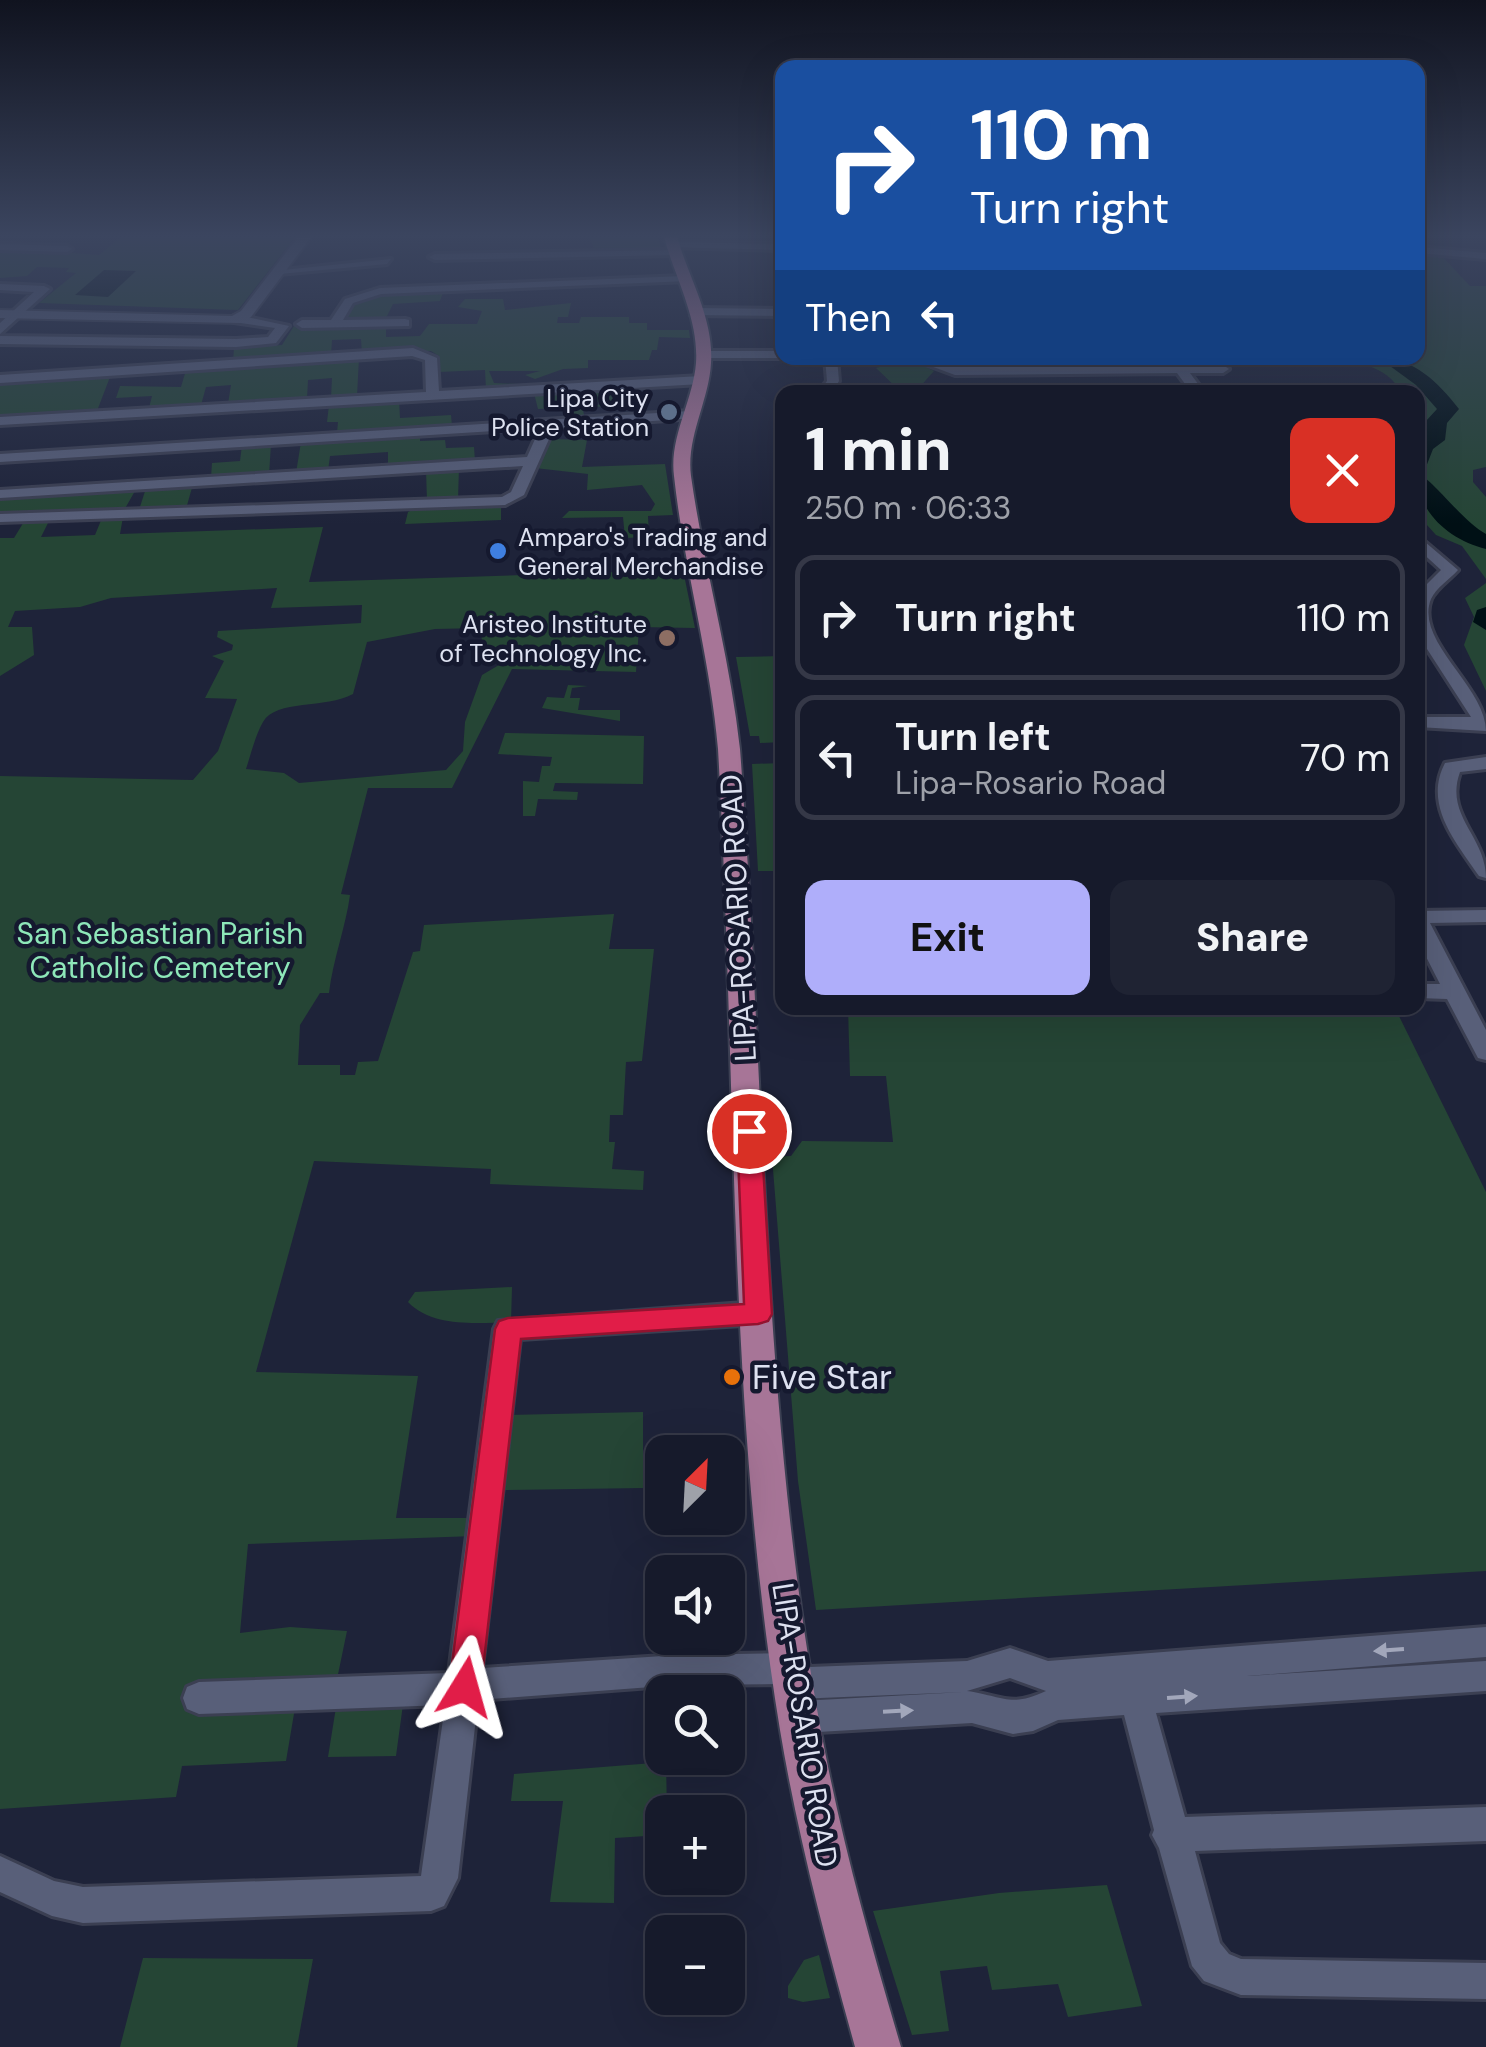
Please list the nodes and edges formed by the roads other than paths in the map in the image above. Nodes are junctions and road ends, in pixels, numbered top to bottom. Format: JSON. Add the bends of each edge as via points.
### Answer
{"nodes":[{"id":1,"x":277,"y":333,"type":"edge"},
{"id":2,"x":698,"y":333,"type":"edge"},
{"id":3,"x":0,"y":340,"type":"edge"},
{"id":4,"x":775,"y":356,"type":"edge"},
{"id":5,"x":937,"y":365,"type":"edge"},
{"id":6,"x":1094,"y":365,"type":"edge"},
{"id":7,"x":1153,"y":365,"type":"edge"},
{"id":8,"x":703,"y":367,"type":"junction"},
{"id":9,"x":1180,"y":369,"type":"junction"},
{"id":10,"x":1223,"y":369,"type":"dead end"},
{"id":11,"x":0,"y":379,"type":"edge"},
{"id":12,"x":1193,"y":385,"type":"edge"},
{"id":13,"x":111,"y":393,"type":"junction"},
{"id":14,"x":433,"y":394,"type":"junction"},
{"id":15,"x":690,"y":414,"type":"junction"},
{"id":16,"x":0,"y":421,"type":"edge"},
{"id":17,"x":549,"y":424,"type":"junction"},
{"id":18,"x":151,"y":448,"type":"junction"},
{"id":19,"x":0,"y":458,"type":"edge"},
{"id":20,"x":532,"y":460,"type":"junction"},
{"id":21,"x":141,"y":485,"type":"junction"},
{"id":22,"x":0,"y":494,"type":"edge"},
{"id":23,"x":132,"y":514,"type":"junction"},
{"id":24,"x":0,"y":518,"type":"edge"},
{"id":25,"x":1425,"y":550,"type":"edge"},
{"id":26,"x":1425,"y":577,"type":"edge"},
{"id":27,"x":1441,"y":578,"type":"junction"},
{"id":28,"x":1425,"y":595,"type":"edge"},
{"id":29,"x":1425,"y":640,"type":"edge"},
{"id":30,"x":1425,"y":722,"type":"edge"},
{"id":31,"x":1485,"y":725,"type":"edge"},
{"id":32,"x":1486,"y":763,"type":"edge"},
{"id":33,"x":1486,"y":872,"type":"edge"},
{"id":34,"x":1486,"y":916,"type":"edge"},
{"id":35,"x":1425,"y":919,"type":"edge"},
{"id":36,"x":1425,"y":933,"type":"edge"},
{"id":37,"x":1425,"y":991,"type":"edge"},
{"id":38,"x":1454,"y":992,"type":"junction"},
{"id":39,"x":1486,"y":1052,"type":"edge"},
{"id":40,"x":758,"y":1314,"type":"junction"},
{"id":41,"x":1486,"y":1642,"type":"edge"},
{"id":42,"x":795,"y":1676,"type":"junction"},
{"id":43,"x":1486,"y":1676,"type":"edge"},
{"id":44,"x":1132,"y":1684,"type":"junction"},
{"id":45,"x":465,"y":1687,"type":"junction"},
{"id":46,"x":1050,"y":1690,"type":"junction"},
{"id":47,"x":970,"y":1692,"type":"junction"},
{"id":48,"x":199,"y":1698,"type":"dead end"},
{"id":49,"x":801,"y":1717,"type":"junction"},
{"id":50,"x":1486,"y":1824,"type":"edge"},
{"id":51,"x":1170,"y":1835,"type":"junction"},
{"id":52,"x":0,"y":1874,"type":"edge"},
{"id":53,"x":1486,"y":1981,"type":"edge"},
{"id":54,"x":878,"y":2047,"type":"edge"}],
"edges":[{"from":1,"to":3,"type":"street","via":[[272,340],[204,344]]},
{"from":2,"to":8,"type":"main road","name":"LIPA-ROSARIO ROAD"},
{"from":4,"to":8,"type":"street"},
{"from":5,"to":6,"type":"street","via":[[955,371]]},
{"from":7,"to":9,"type":"street"},
{"from":8,"to":14,"type":"street"},
{"from":8,"to":15,"type":"main road","name":"LIPA-ROSARIO ROAD"},
{"from":9,"to":10,"type":"street"},
{"from":9,"to":12,"type":"street"},
{"from":11,"to":13,"type":"street"},
{"from":13,"to":14,"type":"street"},
{"from":13,"to":14,"type":"street","via":[[420,352],[431,358]]},
{"from":13,"to":16,"type":"street"},
{"from":15,"to":17,"type":"street"},
{"from":15,"to":40,"type":"main road","name":"LIPA-ROSARIO ROAD","via":[[682,473],[729,750]]},
{"from":17,"to":18,"type":"street"},
{"from":17,"to":20,"type":"street"},
{"from":18,"to":19,"type":"street"},
{"from":18,"to":21,"type":"street"},
{"from":20,"to":21,"type":"street"},
{"from":20,"to":23,"type":"street","via":[[517,495],[505,500]]},
{"from":21,"to":22,"type":"street"},
{"from":21,"to":23,"type":"street"},
{"from":23,"to":24,"type":"street"},
{"from":25,"to":27,"type":"street","via":[[1450,570]]},
{"from":26,"to":27,"type":"street"},
{"from":27,"to":28,"type":"street"},
{"from":29,"to":31,"type":"street"},
{"from":30,"to":31,"type":"street"},
{"from":32,"to":33,"type":"street","via":[[1452,767],[1443,791]]},
{"from":34,"to":35,"type":"street"},
{"from":36,"to":38,"type":"street"},
{"from":37,"to":38,"type":"street"},
{"from":38,"to":39,"type":"street"},
{"from":40,"to":42,"type":"main road","name":"LIPA-ROSARIO ROAD","via":[[770,1492]]},
{"from":40,"to":45,"type":"street","via":[[508,1329]]},
{"from":41,"to":44,"type":"street","one_way":true},
{"from":42,"to":45,"type":"street","via":[[678,1670]]},
{"from":42,"to":47,"type":"street"},
{"from":42,"to":49,"type":"main road","name":"LIPA-ROSARIO ROAD"},
{"from":44,"to":43,"type":"street","one_way":true},
{"from":44,"to":46,"type":"street"},
{"from":44,"to":51,"type":"street"},
{"from":45,"to":48,"type":"street"},
{"from":45,"to":52,"type":"street","via":[[440,1878],[431,1893],[83,1906]]},
{"from":46,"to":47,"type":"street","via":[[1010,1663]]},
{"from":46,"to":47,"type":"street","via":[[1037,1715],[1018,1719],[995,1717]]},
{"from":49,"to":47,"type":"street","one_way":true},
{"from":49,"to":54,"type":"main road","name":"LIPA-ROSARIO ROAD","via":[[819,1836]]},
{"from":50,"to":51,"type":"street"},
{"from":51,"to":53,"type":"street","via":[[1205,1953],[1228,1974]]}]}
